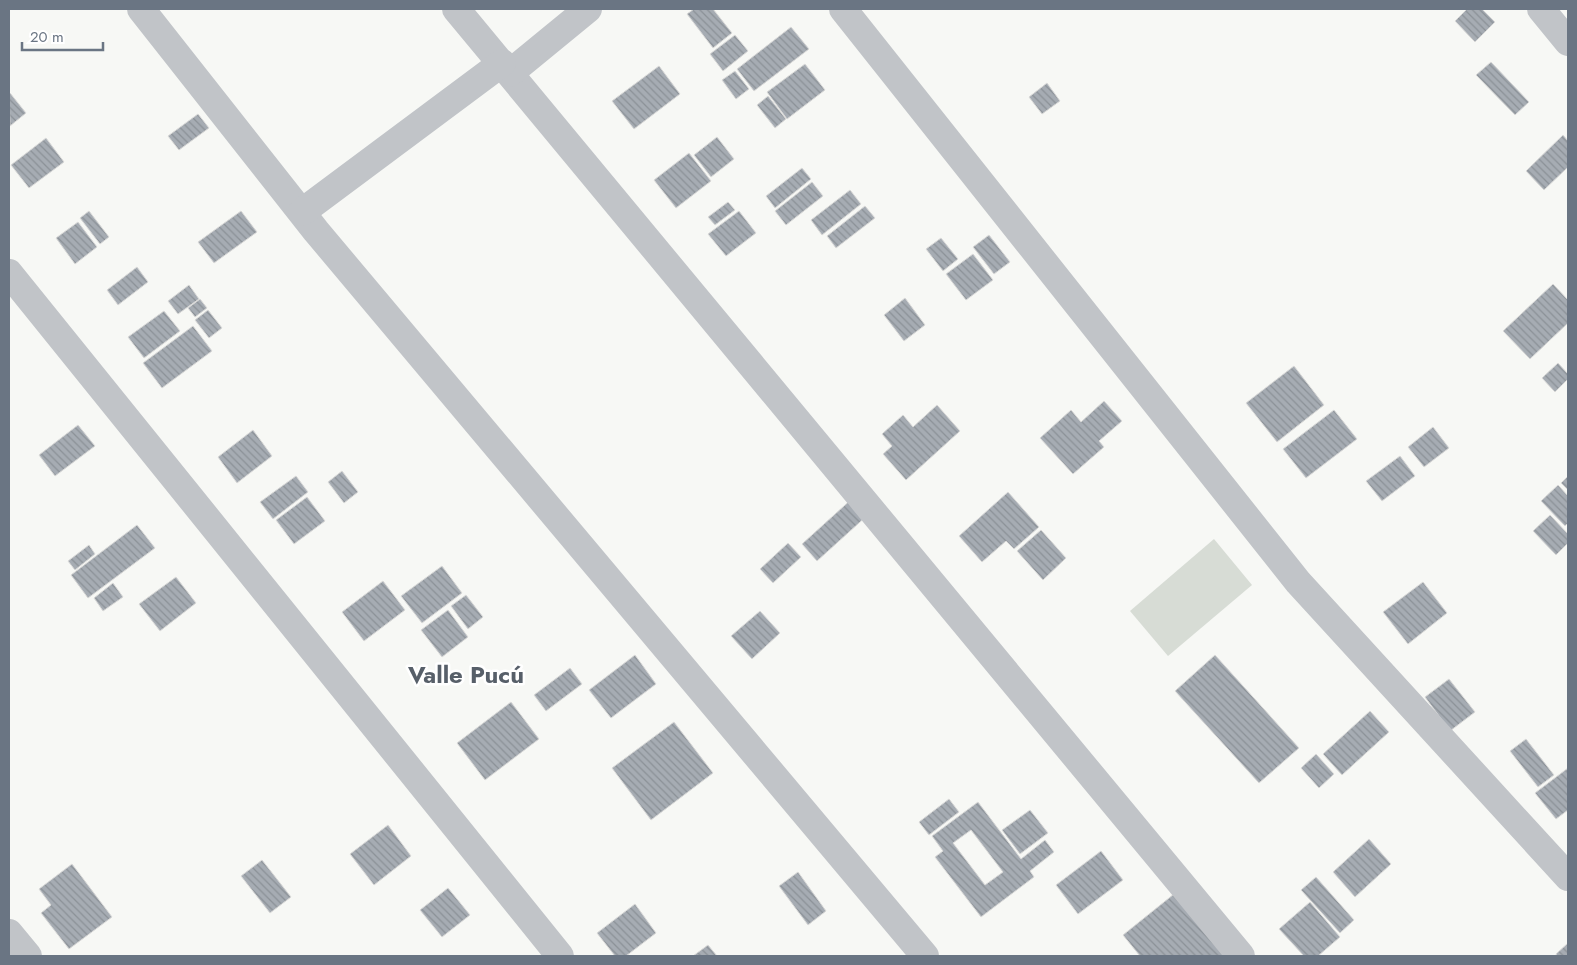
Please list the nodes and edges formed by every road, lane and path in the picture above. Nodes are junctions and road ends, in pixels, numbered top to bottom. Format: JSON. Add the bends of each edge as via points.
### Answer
{"nodes":[{"id":1,"x":141,"y":9,"type":"edge"},
{"id":2,"x":456,"y":9,"type":"edge"},
{"id":3,"x":588,"y":9,"type":"edge"},
{"id":4,"x":842,"y":9,"type":"edge"},
{"id":5,"x":1541,"y":9,"type":"edge"},
{"id":6,"x":1568,"y":42,"type":"edge"},
{"id":7,"x":506,"y":68,"type":"junction"},
{"id":8,"x":302,"y":212,"type":"junction"},
{"id":9,"x":9,"y":273,"type":"edge"},
{"id":10,"x":1568,"y":877,"type":"edge"},
{"id":11,"x":9,"y":933,"type":"edge"},
{"id":12,"x":28,"y":956,"type":"edge"},
{"id":13,"x":560,"y":956,"type":"edge"},
{"id":14,"x":925,"y":956,"type":"edge"},
{"id":15,"x":1241,"y":956,"type":"edge"}],
"edges":[{"from":1,"to":8,"type":"street"},
{"from":2,"to":7,"type":"street"},
{"from":3,"to":7,"type":"street"},
{"from":4,"to":10,"type":"street","via":[[1298,582]]},
{"from":5,"to":6,"type":"street"},
{"from":7,"to":8,"type":"street"},
{"from":7,"to":15,"type":"street"},
{"from":8,"to":14,"type":"street"},
{"from":9,"to":13,"type":"street"},
{"from":11,"to":12,"type":"street"}]}
